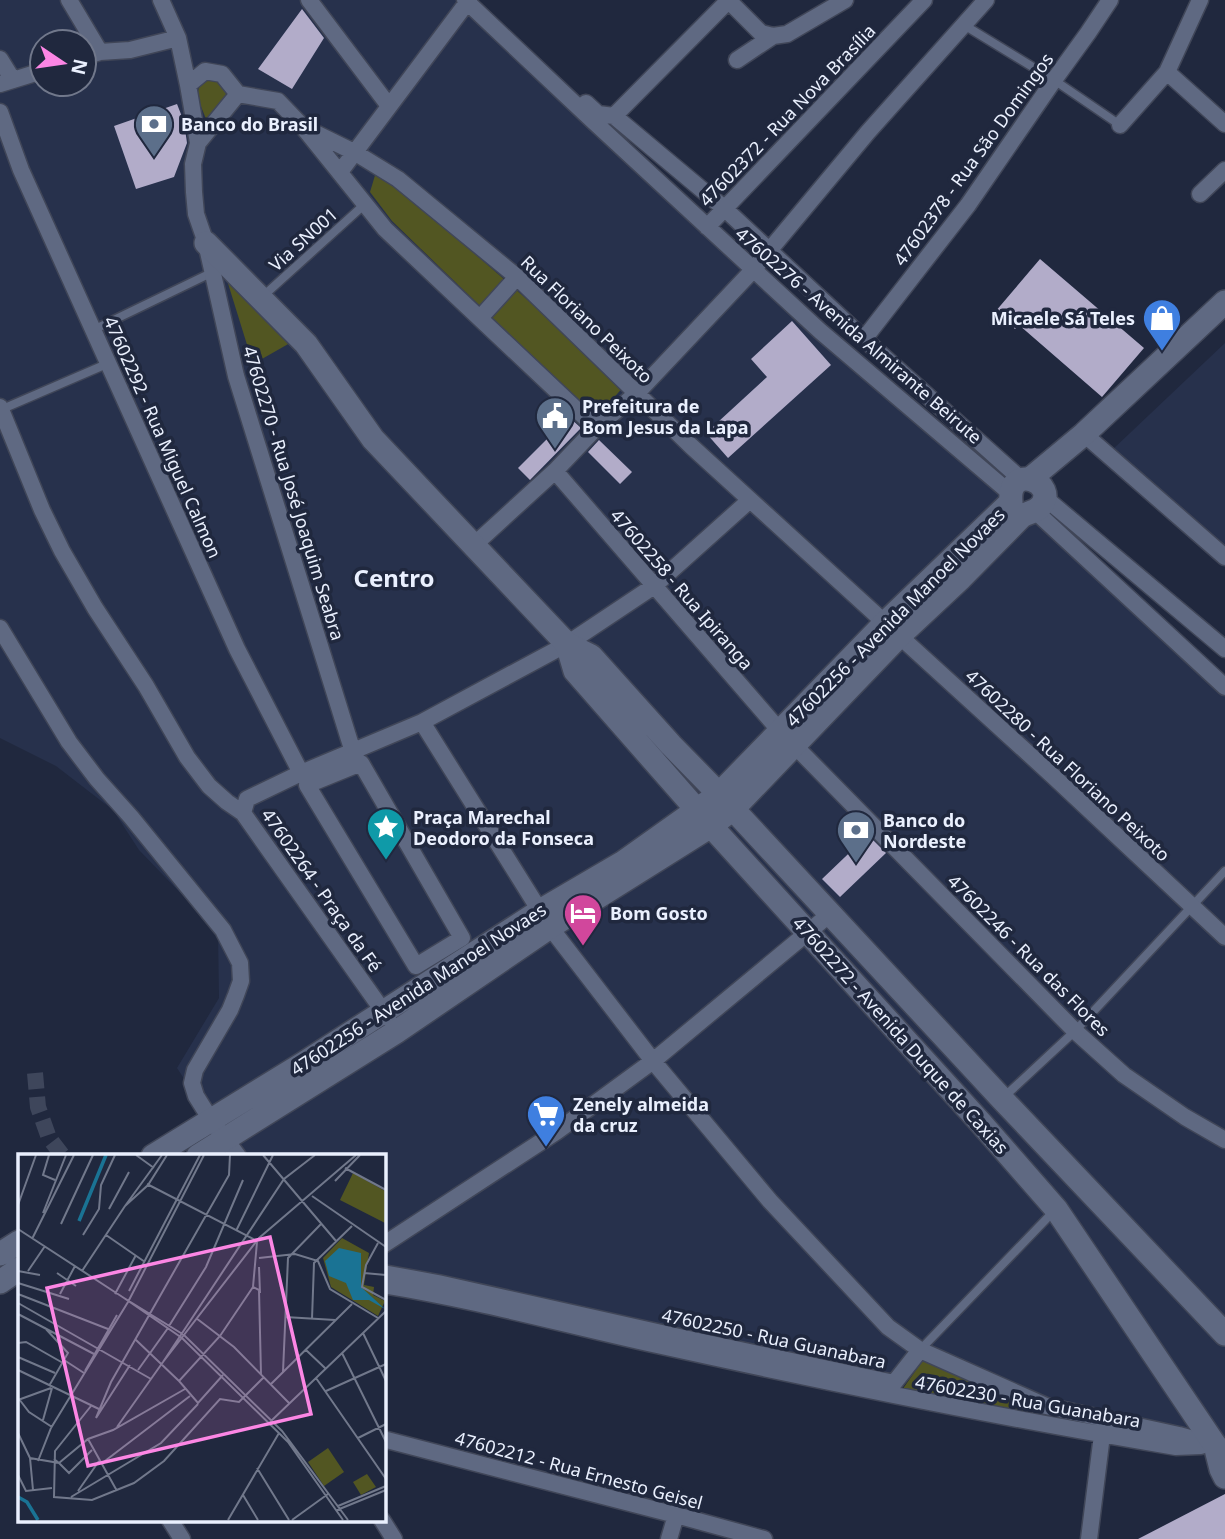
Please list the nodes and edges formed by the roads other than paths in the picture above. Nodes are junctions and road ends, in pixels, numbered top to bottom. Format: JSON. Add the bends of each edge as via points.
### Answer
{"nodes":[{"id":1,"x":69,"y":0,"type":"edge"},
{"id":2,"x":161,"y":0,"type":"edge"},
{"id":3,"x":309,"y":0,"type":"edge"},
{"id":4,"x":728,"y":0,"type":"edge"},
{"id":5,"x":845,"y":0,"type":"edge"},
{"id":6,"x":924,"y":0,"type":"edge"},
{"id":7,"x":986,"y":0,"type":"edge"},
{"id":8,"x":1110,"y":0,"type":"edge"},
{"id":9,"x":1200,"y":0,"type":"edge"},
{"id":10,"x":469,"y":1,"type":"edge"},
{"id":11,"x":964,"y":24,"type":"junction"},
{"id":12,"x":81,"y":28,"type":"edge"},
{"id":13,"x":773,"y":36,"type":"junction"},
{"id":14,"x":178,"y":38,"type":"junction"},
{"id":15,"x":98,"y":54,"type":"edge"},
{"id":16,"x":0,"y":59,"type":"edge"},
{"id":17,"x":737,"y":60,"type":"dead end"},
{"id":18,"x":1167,"y":72,"type":"junction"},
{"id":19,"x":28,"y":75,"type":"edge"},
{"id":20,"x":1054,"y":80,"type":"junction"},
{"id":21,"x":6,"y":82,"type":"edge"},
{"id":22,"x":188,"y":85,"type":"junction"},
{"id":23,"x":238,"y":94,"type":"junction"},
{"id":24,"x":389,"y":106,"type":"junction"},
{"id":25,"x":0,"y":112,"type":"edge"},
{"id":26,"x":601,"y":117,"type":"junction"},
{"id":27,"x":1225,"y":124,"type":"edge"},
{"id":28,"x":1120,"y":125,"type":"joint"},
{"id":29,"x":303,"y":127,"type":"junction"},
{"id":30,"x":198,"y":143,"type":"junction"},
{"id":31,"x":354,"y":152,"type":"junction"},
{"id":32,"x":1225,"y":170,"type":"edge"},
{"id":33,"x":340,"y":172,"type":"junction"},
{"id":34,"x":1200,"y":194,"type":"dead end"},
{"id":35,"x":365,"y":204,"type":"junction"},
{"id":36,"x":725,"y":209,"type":"junction"},
{"id":37,"x":707,"y":227,"type":"junction"},
{"id":38,"x":206,"y":243,"type":"junction"},
{"id":39,"x":771,"y":250,"type":"junction"},
{"id":40,"x":753,"y":270,"type":"junction"},
{"id":41,"x":213,"y":272,"type":"junction"},
{"id":42,"x":516,"y":277,"type":"junction"},
{"id":43,"x":261,"y":298,"type":"junction"},
{"id":44,"x":1225,"y":302,"type":"edge"},
{"id":45,"x":480,"y":318,"type":"junction"},
{"id":46,"x":1225,"y":318,"type":"edge"},
{"id":47,"x":93,"y":330,"type":"junction"},
{"id":48,"x":864,"y":339,"type":"junction"},
{"id":49,"x":108,"y":363,"type":"junction"},
{"id":50,"x":637,"y":393,"type":"junction"},
{"id":51,"x":1,"y":411,"type":"edge"},
{"id":52,"x":596,"y":428,"type":"junction"},
{"id":53,"x":1088,"y":438,"type":"junction"},
{"id":54,"x":555,"y":471,"type":"junction"},
{"id":55,"x":1028,"y":495,"type":"junction"},
{"id":56,"x":750,"y":500,"type":"junction"},
{"id":57,"x":474,"y":545,"type":"junction"},
{"id":58,"x":1225,"y":557,"type":"edge"},
{"id":59,"x":654,"y":586,"type":"junction"},
{"id":60,"x":0,"y":628,"type":"edge"},
{"id":61,"x":892,"y":629,"type":"junction"},
{"id":62,"x":566,"y":644,"type":"junction"},
{"id":63,"x":1225,"y":649,"type":"edge"},
{"id":64,"x":1225,"y":687,"type":"edge"},
{"id":65,"x":422,"y":722,"type":"junction"},
{"id":66,"x":787,"y":738,"type":"junction"},
{"id":67,"x":353,"y":752,"type":"junction"},
{"id":68,"x":308,"y":777,"type":"junction"},
{"id":69,"x":726,"y":802,"type":"junction"},
{"id":70,"x":243,"y":813,"type":"junction"},
{"id":71,"x":705,"y":818,"type":"junction"},
{"id":72,"x":1225,"y":871,"type":"edge"},
{"id":73,"x":1191,"y":905,"type":"junction"},
{"id":74,"x":830,"y":914,"type":"junction"},
{"id":75,"x":545,"y":919,"type":"junction"},
{"id":76,"x":808,"y":931,"type":"junction"},
{"id":77,"x":1225,"y":937,"type":"edge"},
{"id":78,"x":384,"y":1011,"type":"junction"},
{"id":79,"x":1075,"y":1031,"type":"junction"},
{"id":80,"x":396,"y":1032,"type":"junction"},
{"id":81,"x":653,"y":1061,"type":"junction"},
{"id":82,"x":1002,"y":1100,"type":"junction"},
{"id":83,"x":1225,"y":1140,"type":"edge"},
{"id":84,"x":226,"y":1143,"type":"edge"},
{"id":85,"x":164,"y":1154,"type":"edge"},
{"id":86,"x":202,"y":1154,"type":"edge"},
{"id":87,"x":1078,"y":1180,"type":"junction"},
{"id":88,"x":1056,"y":1209,"type":"junction"},
{"id":89,"x":385,"y":1244,"type":"edge"},
{"id":90,"x":14,"y":1259,"type":"edge"},
{"id":91,"x":385,"y":1273,"type":"edge"},
{"id":92,"x":0,"y":1282,"type":"edge"},
{"id":93,"x":385,"y":1285,"type":"edge"},
{"id":94,"x":1225,"y":1334,"type":"edge"},
{"id":95,"x":920,"y":1350,"type":"junction"},
{"id":96,"x":892,"y":1389,"type":"junction"},
{"id":97,"x":1102,"y":1435,"type":"junction"},
{"id":98,"x":385,"y":1440,"type":"edge"},
{"id":99,"x":1222,"y":1447,"type":"edge"},
{"id":100,"x":1225,"y":1477,"type":"edge"},
{"id":101,"x":676,"y":1514,"type":"junction"},
{"id":102,"x":171,"y":1522,"type":"edge"},
{"id":103,"x":383,"y":1522,"type":"edge"},
{"id":104,"x":181,"y":1539,"type":"edge"},
{"id":105,"x":394,"y":1539,"type":"edge"},
{"id":106,"x":669,"y":1539,"type":"edge"},
{"id":107,"x":764,"y":1539,"type":"edge"},
{"id":108,"x":1089,"y":1539,"type":"edge"}],
"edges":[{"from":1,"to":12,"type":"street"},
{"from":2,"to":14,"type":"street","name":"47602270 - Rua José Joaquim Seabra"},
{"from":3,"to":24,"type":"street"},
{"from":4,"to":13,"type":"street","via":[[761,33]]},
{"from":4,"to":26,"type":"street"},
{"from":5,"to":13,"type":"street","via":[[787,34]]},
{"from":6,"to":36,"type":"street","name":"47602372 - Rua Nova Brasília"},
{"from":7,"to":11,"type":"street"},
{"from":8,"to":20,"type":"street","name":"47602378 - Rua São Domingos"},
{"from":9,"to":18,"type":"street"},
{"from":10,"to":24,"type":"street"},
{"from":10,"to":26,"type":"street","name":"47602276 - Avenida Almirante Beirute"},
{"from":11,"to":20,"type":"lane"},
{"from":11,"to":39,"type":"street"},
{"from":13,"to":17,"type":"street"},
{"from":14,"to":15,"type":"street"},
{"from":14,"to":22,"type":"street","name":"47602270 - Rua José Joaquim Seabra"},
{"from":16,"to":21,"type":"street"},
{"from":18,"to":27,"type":"street"},
{"from":18,"to":28,"type":"street"},
{"from":19,"to":21,"type":"street"},
{"from":20,"to":28,"type":"lane"},
{"from":20,"to":48,"type":"street","name":"47602378 - Rua São Domingos","via":[[968,205]]},
{"from":22,"to":23,"type":"street","via":[[205,71],[222,74]]},
{"from":22,"to":30,"type":"street","name":"47602270 - Rua José Joaquim Seabra"},
{"from":23,"to":29,"type":"street","name":"Rua Floriano Peixoto","via":[[278,101]]},
{"from":23,"to":30,"type":"street"},
{"from":24,"to":31,"type":"street"},
{"from":25,"to":47,"type":"street","name":"47602292 - Rua Miguel Calmon"},
{"from":26,"to":36,"type":"street"},
{"from":26,"to":37,"type":"street","name":"47602276 - Avenida Almirante Beirute"},
{"from":29,"to":31,"type":"street","name":"Rua Floriano Peixoto"},
{"from":29,"to":33,"type":"street","name":"Rua Floriano Peixoto"},
{"from":30,"to":38,"type":"street","name":"47602270 - Rua José Joaquim Seabra","via":[[194,192]]},
{"from":31,"to":33,"type":"street"},
{"from":31,"to":42,"type":"street","name":"Rua Floriano Peixoto","via":[[398,179]]},
{"from":32,"to":34,"type":"street"},
{"from":33,"to":35,"type":"street","name":"Rua Floriano Peixoto"},
{"from":35,"to":43,"type":"lane","name":"Via SN001"},
{"from":35,"to":45,"type":"street","name":"Rua Floriano Peixoto","via":[[385,229]]},
{"from":36,"to":37,"type":"street","name":"47602372 - Rua Nova Brasília"},
{"from":36,"to":39,"type":"street"},
{"from":37,"to":40,"type":"street","name":"47602276 - Avenida Almirante Beirute"},
{"from":38,"to":41,"type":"street","name":"47602270 - Rua José Joaquim Seabra"},
{"from":38,"to":43,"type":"street","name":"47602272 - Avenida Duque de Caxias"},
{"from":39,"to":40,"type":"street"},
{"from":39,"to":48,"type":"street"},
{"from":40,"to":50,"type":"street"},
{"from":40,"to":55,"type":"street","name":"47602276 - Avenida Almirante Beirute","via":[[820,331]]},
{"from":41,"to":47,"type":"lane"},
{"from":41,"to":67,"type":"street","name":"47602270 - Rua José Joaquim Seabra","via":[[236,376]]},
{"from":42,"to":45,"type":"street"},
{"from":42,"to":50,"type":"street","name":"Rua Floriano Peixoto"},
{"from":43,"to":57,"type":"street","name":"47602272 - Avenida Duque de Caxias","via":[[306,344],[373,439]]},
{"from":44,"to":53,"type":"street"},
{"from":45,"to":52,"type":"street","name":"Rua Floriano Peixoto"},
{"from":46,"to":53,"type":"street"},
{"from":47,"to":49,"type":"street","name":"47602292 - Rua Miguel Calmon"},
{"from":48,"to":55,"type":"street"},
{"from":49,"to":51,"type":"lane"},
{"from":49,"to":68,"type":"street","name":"47602292 - Rua Miguel Calmon","via":[[237,649]]},
{"from":50,"to":52,"type":"street"},
{"from":50,"to":56,"type":"street","name":"Rua Floriano Peixoto"},
{"from":51,"to":70,"type":"street","via":[[42,510],[95,608],[187,757],[209,786]]},
{"from":52,"to":54,"type":"street"},
{"from":53,"to":55,"type":"street","name":"47602256 - Avenida Manoel Novaes"},
{"from":53,"to":58,"type":"street"},
{"from":54,"to":57,"type":"street"},
{"from":54,"to":59,"type":"street","name":"47602258 - Rua Ipiranga"},
{"from":55,"to":61,"type":"street","name":"47602256 - Avenida Manoel Novaes"},
{"from":55,"to":63,"type":"street"},
{"from":55,"to":64,"type":"street","name":"47602276 - Avenida Almirante Beirute"},
{"from":56,"to":59,"type":"street","name":"47602264 - Praça da Fé"},
{"from":56,"to":61,"type":"street","name":"Rua Floriano Peixoto"},
{"from":57,"to":62,"type":"street","name":"47602272 - Avenida Duque de Caxias"},
{"from":59,"to":62,"type":"street","name":"47602264 - Praça da Fé"},
{"from":59,"to":66,"type":"street","name":"47602258 - Rua Ipiranga"},
{"from":60,"to":84,"type":"street","via":[[69,742],[223,930],[240,963],[236,995],[192,1083]]},
{"from":61,"to":66,"type":"street","name":"47602256 - Avenida Manoel Novaes"},
{"from":61,"to":73,"type":"street","name":"47602280 - Rua Floriano Peixoto"},
{"from":62,"to":65,"type":"street","name":"47602264 - Praça da Fé"},
{"from":62,"to":69,"type":"street","name":"47602272 - Avenida Duque de Caxias","via":[[591,656]]},
{"from":62,"to":71,"type":"street","name":"47602272 - Avenida Duque de Caxias","via":[[575,671]]},
{"from":65,"to":67,"type":"street","name":"47602264 - Praça da Fé"},
{"from":65,"to":75,"type":"street"},
{"from":66,"to":69,"type":"street","name":"47602256 - Avenida Manoel Novaes"},
{"from":66,"to":79,"type":"street","name":"47602246 - Rua das Flores"},
{"from":67,"to":68,"type":"street","name":"47602264 - Praça da Fé"},
{"from":68,"to":68,"type":"street","name":"47602292 - Rua Miguel Calmon","via":[[361,763],[462,938],[416,966],[307,785]]},
{"from":68,"to":70,"type":"street","name":"47602264 - Praça da Fé","via":[[247,799]]},
{"from":69,"to":71,"type":"street","name":"47602256 - Avenida Manoel Novaes"},
{"from":69,"to":74,"type":"street","name":"47602272 - Avenida Duque de Caxias"},
{"from":70,"to":78,"type":"street","name":"47602264 - Praça da Fé"},
{"from":71,"to":75,"type":"street","name":"47602256 - Avenida Manoel Novaes"},
{"from":71,"to":76,"type":"street","name":"47602272 - Avenida Duque de Caxias"},
{"from":72,"to":73,"type":"lane"},
{"from":73,"to":77,"type":"street","name":"47602280 - Rua Floriano Peixoto"},
{"from":73,"to":79,"type":"lane"},
{"from":74,"to":76,"type":"street"},
{"from":74,"to":82,"type":"street","name":"47602272 - Avenida Duque de Caxias"},
{"from":75,"to":78,"type":"street","name":"47602256 - Avenida Manoel Novaes"},
{"from":75,"to":80,"type":"street","name":"47602256 - Avenida Manoel Novaes"},
{"from":75,"to":81,"type":"street"},
{"from":76,"to":81,"type":"street"},
{"from":76,"to":88,"type":"street","name":"47602272 - Avenida Duque de Caxias"},
{"from":78,"to":80,"type":"street","name":"47602264 - Praça da Fé"},
{"from":78,"to":84,"type":"street","name":"47602256 - Avenida Manoel Novaes","via":[[304,1063]]},
{"from":79,"to":82,"type":"lane"},
{"from":79,"to":83,"type":"street","name":"47602246 - Rua das Flores","via":[[1124,1075]]},
{"from":80,"to":84,"type":"street","name":"47602256 - Avenida Manoel Novaes"},
{"from":81,"to":89,"type":"street","via":[[556,1132]]},
{"from":81,"to":95,"type":"street","via":[[770,1201],[888,1326]]},
{"from":82,"to":87,"type":"street","name":"47602272 - Avenida Duque de Caxias"},
{"from":84,"to":85,"type":"street"},
{"from":84,"to":86,"type":"street"},
{"from":87,"to":88,"type":"street"},
{"from":87,"to":94,"type":"street","name":"47602272 - Avenida Duque de Caxias"},
{"from":88,"to":95,"type":"lane"},
{"from":88,"to":99,"type":"street","name":"47602272 - Avenida Duque de Caxias"},
{"from":90,"to":92,"type":"street"},
{"from":91,"to":96,"type":"street","name":"47602250 - Rua Guanabara"},
{"from":93,"to":96,"type":"street","name":"47602230 - Rua Guanabara","via":[[656,1345]]},
{"from":95,"to":96,"type":"street","name":"47602250 - Rua Guanabara"},
{"from":95,"to":99,"type":"street","via":[[1046,1406]]},
{"from":96,"to":97,"type":"street","name":"47602230 - Rua Guanabara"},
{"from":97,"to":99,"type":"street","name":"47602230 - Rua Guanabara","via":[[1176,1447]]},
{"from":97,"to":108,"type":"street"},
{"from":98,"to":101,"type":"street","name":"47602212 - Rua Ernesto Geisel"},
{"from":99,"to":100,"type":"street","name":"47602272 - Avenida Duque de Caxias"},
{"from":101,"to":106,"type":"street"},
{"from":101,"to":107,"type":"street","name":"47602212 - Rua Ernesto Geisel"},
{"from":102,"to":104,"type":"street"},
{"from":103,"to":105,"type":"street"}]}
